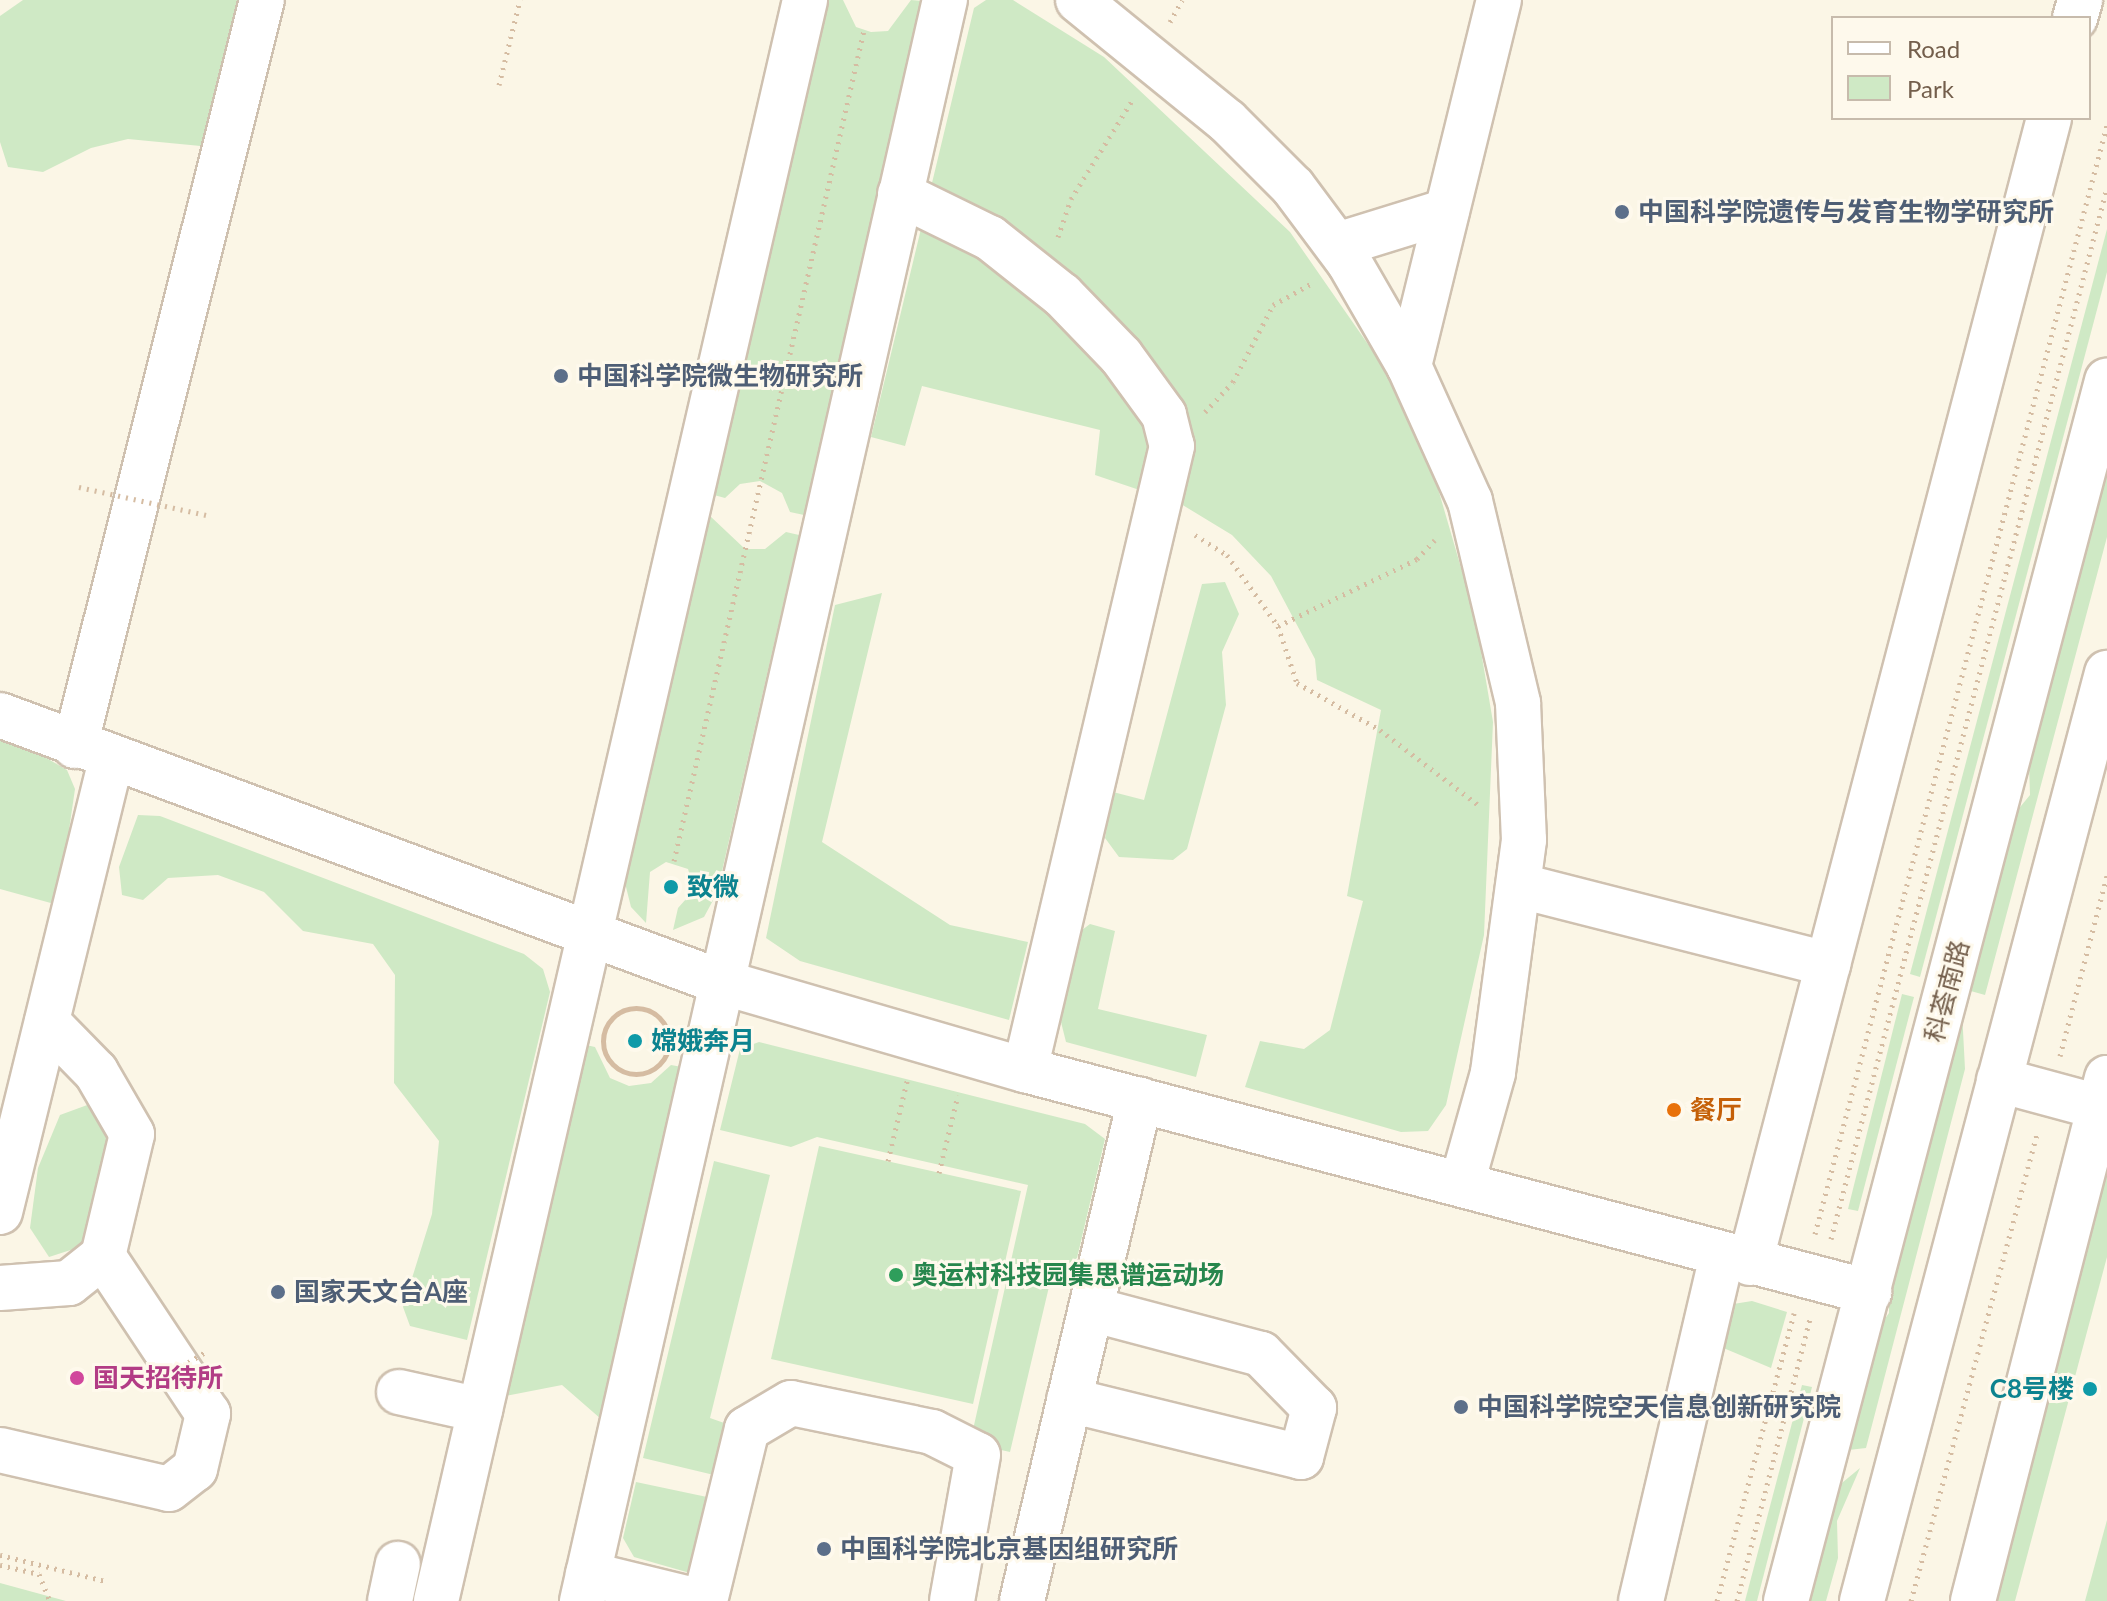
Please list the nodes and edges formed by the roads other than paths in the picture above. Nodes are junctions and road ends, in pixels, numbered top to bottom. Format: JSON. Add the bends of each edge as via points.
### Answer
{"nodes":[{"id":1,"x":262,"y":0,"type":"edge"},
{"id":2,"x":805,"y":0,"type":"edge"},
{"id":3,"x":945,"y":0,"type":"edge"},
{"id":4,"x":1078,"y":0,"type":"edge"},
{"id":5,"x":1499,"y":0,"type":"edge"},
{"id":6,"x":2048,"y":120,"type":"edge"},
{"id":7,"x":900,"y":194,"type":"junction"},
{"id":8,"x":1447,"y":211,"type":"junction"},
{"id":9,"x":1343,"y":254,"type":"junction"},
{"id":10,"x":1409,"y":366,"type":"junction"},
{"id":11,"x":2107,"y":381,"type":"edge"},
{"id":12,"x":2107,"y":673,"type":"edge"},
{"id":13,"x":0,"y":715,"type":"edge"},
{"id":14,"x":93,"y":753,"type":"junction"},
{"id":15,"x":1521,"y":886,"type":"junction"},
{"id":16,"x":589,"y":939,"type":"junction"},
{"id":17,"x":1828,"y":964,"type":"junction"},
{"id":18,"x":718,"y":981,"type":"junction"},
{"id":19,"x":47,"y":1022,"type":"junction"},
{"id":20,"x":1025,"y":1070,"type":"junction"},
{"id":21,"x":1999,"y":1080,"type":"junction"},
{"id":22,"x":2103,"y":1092,"type":"edge"},
{"id":23,"x":1140,"y":1100,"type":"junction"},
{"id":24,"x":1462,"y":1183,"type":"junction"},
{"id":25,"x":0,"y":1212,"type":"edge"},
{"id":26,"x":103,"y":1256,"type":"junction"},
{"id":27,"x":1736,"y":1259,"type":"junction"},
{"id":28,"x":0,"y":1288,"type":"edge"},
{"id":29,"x":1869,"y":1292,"type":"junction"},
{"id":30,"x":1091,"y":1309,"type":"junction"},
{"id":31,"x":399,"y":1392,"type":"dead end"},
{"id":32,"x":1069,"y":1400,"type":"junction"},
{"id":33,"x":480,"y":1410,"type":"junction"},
{"id":34,"x":0,"y":1450,"type":"edge"},
{"id":35,"x":585,"y":1588,"type":"edge"},
{"id":36,"x":436,"y":1601,"type":"edge"},
{"id":37,"x":698,"y":1601,"type":"edge"},
{"id":38,"x":705,"y":1601,"type":"edge"},
{"id":39,"x":952,"y":1601,"type":"edge"},
{"id":40,"x":1022,"y":1601,"type":"edge"},
{"id":41,"x":1641,"y":1601,"type":"edge"},
{"id":42,"x":1786,"y":1601,"type":"edge"},
{"id":43,"x":1862,"y":1601,"type":"edge"},
{"id":44,"x":1973,"y":1601,"type":"edge"}],
"edges":[{"from":1,"to":14,"type":"street"},
{"from":2,"to":16,"type":"street"},
{"from":3,"to":7,"type":"street"},
{"from":4,"to":9,"type":"street","via":[[1152,56],[1293,187]]},
{"from":5,"to":8,"type":"street"},
{"from":6,"to":17,"type":"street"},
{"from":7,"to":18,"type":"street"},
{"from":7,"to":20,"type":"street","via":[[990,238],[1042,279],[1121,356],[1164,415],[1172,446]]},
{"from":8,"to":9,"type":"street"},
{"from":8,"to":10,"type":"street"},
{"from":9,"to":10,"type":"street"},
{"from":10,"to":15,"type":"street","via":[[1470,501],[1518,703]]},
{"from":11,"to":29,"type":"street","name":"科荟南路"},
{"from":12,"to":21,"type":"street"},
{"from":13,"to":14,"type":"street"},
{"from":14,"to":16,"type":"street"},
{"from":14,"to":19,"type":"street"},
{"from":15,"to":17,"type":"street"},
{"from":15,"to":24,"type":"street","via":[[1493,1073]]},
{"from":16,"to":18,"type":"street"},
{"from":16,"to":33,"type":"street"},
{"from":17,"to":27,"type":"street"},
{"from":18,"to":20,"type":"street"},
{"from":18,"to":35,"type":"street"},
{"from":19,"to":25,"type":"street"},
{"from":19,"to":26,"type":"street","via":[[96,1072],[132,1134]]},
{"from":20,"to":23,"type":"street"},
{"from":21,"to":22,"type":"street","via":[[2048,1094]]},
{"from":21,"to":43,"type":"street"},
{"from":22,"to":44,"type":"street"},
{"from":23,"to":24,"type":"street"},
{"from":23,"to":30,"type":"street"},
{"from":24,"to":27,"type":"street"},
{"from":26,"to":28,"type":"street","via":[[69,1283]]},
{"from":26,"to":34,"type":"street","via":[[208,1414],[195,1469],[169,1489]]},
{"from":27,"to":29,"type":"street"},
{"from":27,"to":41,"type":"street"},
{"from":29,"to":42,"type":"street","name":"科荟南路"},
{"from":30,"to":32,"type":"street"},
{"from":30,"to":32,"type":"street","via":[[1261,1354],[1314,1408],[1301,1457]]},
{"from":31,"to":33,"type":"street"},
{"from":32,"to":40,"type":"street"},
{"from":33,"to":36,"type":"street"},
{"from":35,"to":37,"type":"street"},
{"from":38,"to":39,"type":"street","via":[[747,1429],[791,1403],[932,1432],[978,1455]]}]}
